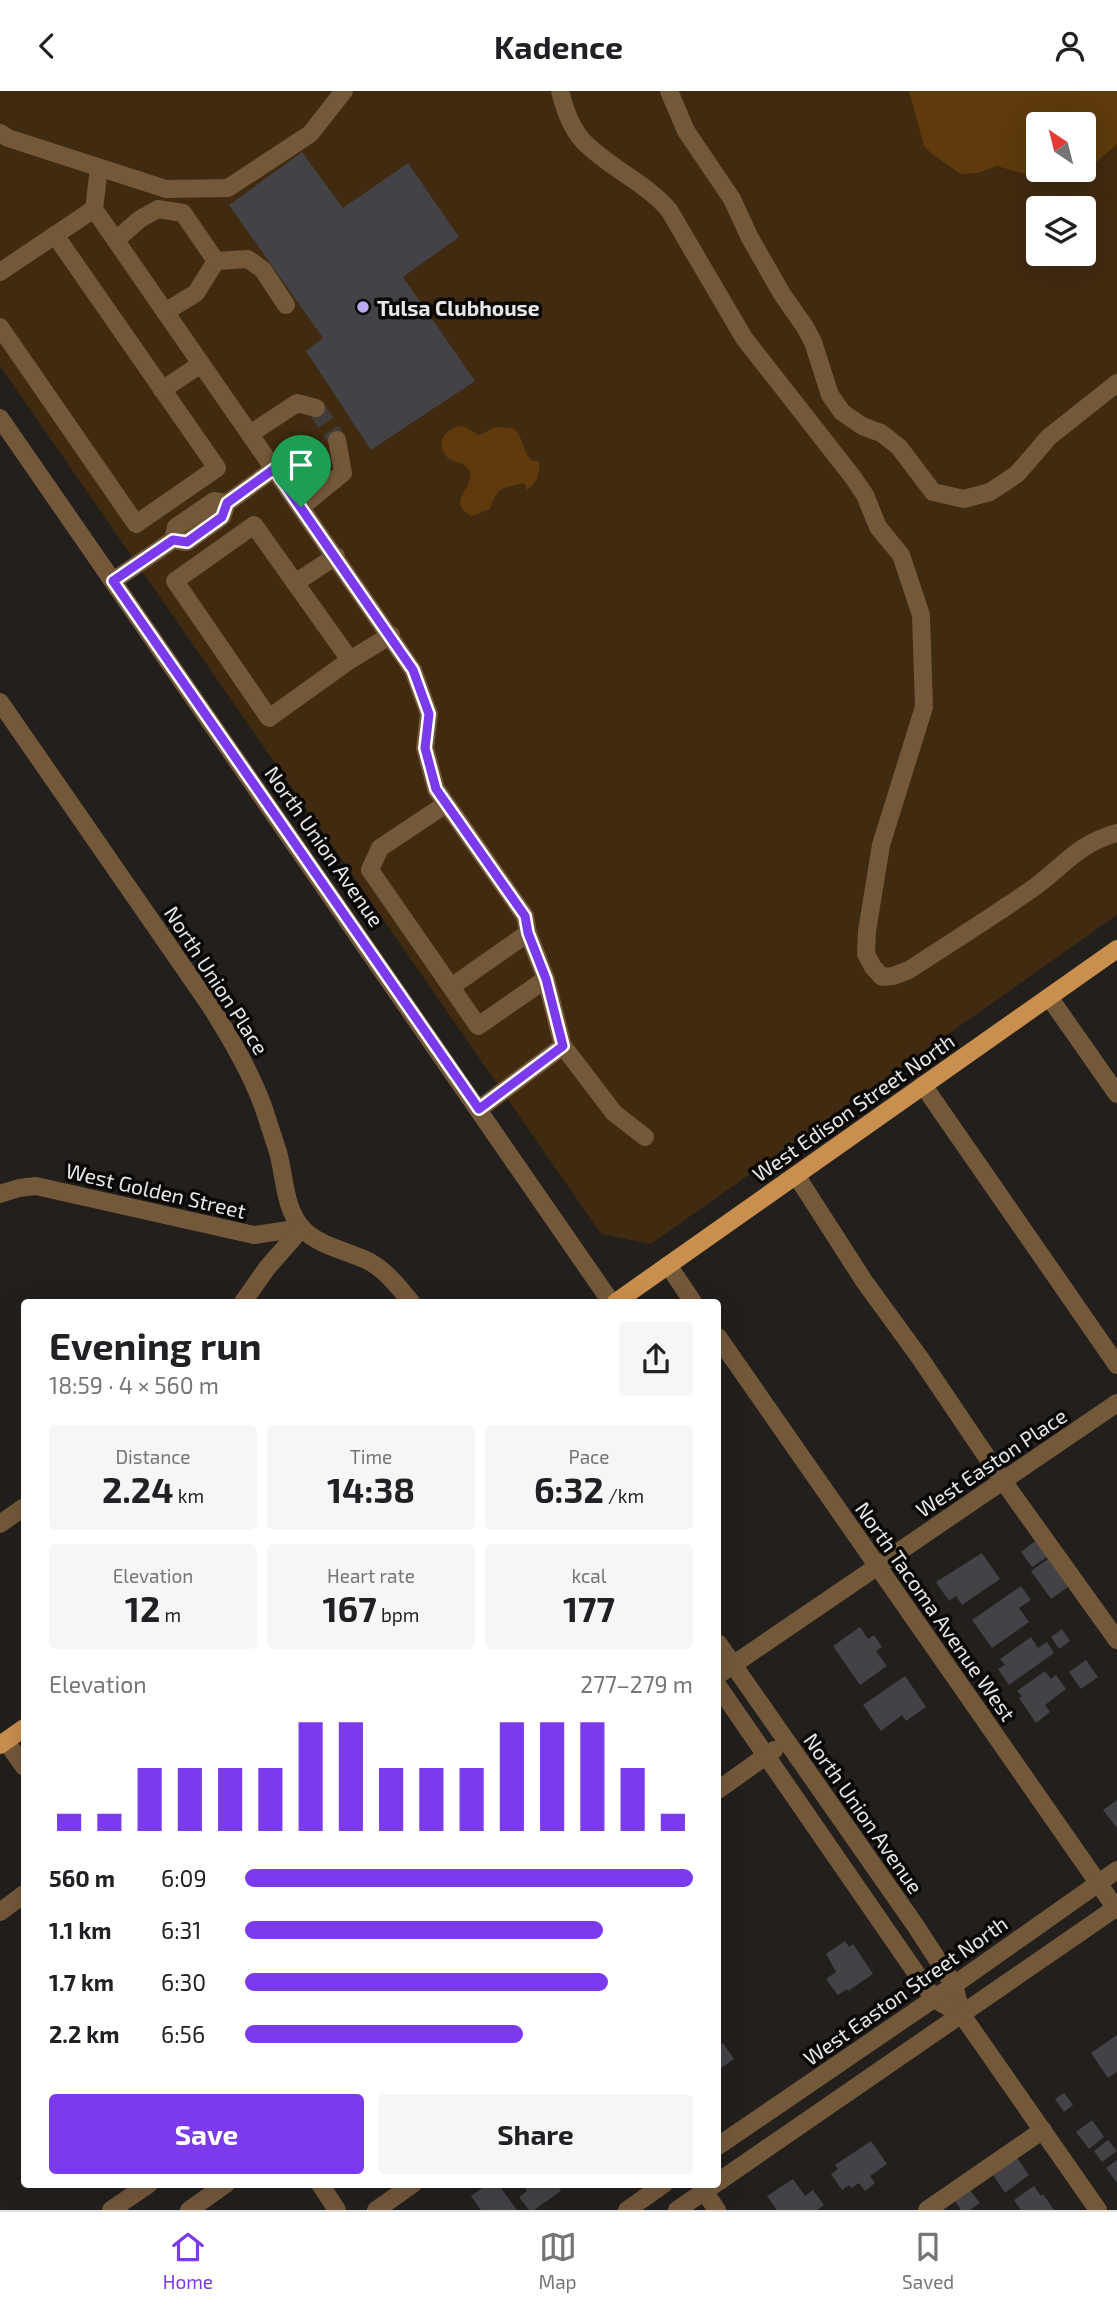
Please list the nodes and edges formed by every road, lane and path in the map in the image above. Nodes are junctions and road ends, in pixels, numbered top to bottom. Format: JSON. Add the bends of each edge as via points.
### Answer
{"nodes":[{"id":1,"x":344,"y":91,"type":"edge"},
{"id":2,"x":560,"y":91,"type":"edge"},
{"id":3,"x":669,"y":91,"type":"edge"},
{"id":4,"x":0,"y":133,"type":"edge"},
{"id":5,"x":99,"y":168,"type":"junction"},
{"id":6,"x":94,"y":209,"type":"junction"},
{"id":7,"x":54,"y":236,"type":"junction"},
{"id":8,"x":116,"y":240,"type":"junction"},
{"id":9,"x":216,"y":261,"type":"junction"},
{"id":10,"x":0,"y":272,"type":"edge"},
{"id":11,"x":286,"y":305,"type":"dead end"},
{"id":12,"x":165,"y":312,"type":"junction"},
{"id":13,"x":0,"y":327,"type":"edge"},
{"id":14,"x":201,"y":364,"type":"junction"},
{"id":15,"x":1117,"y":383,"type":"edge"},
{"id":16,"x":162,"y":390,"type":"junction"},
{"id":17,"x":316,"y":408,"type":"dead end"},
{"id":18,"x":0,"y":418,"type":"edge"},
{"id":19,"x":250,"y":434,"type":"junction"},
{"id":20,"x":337,"y":440,"type":"tunnel mouth"},
{"id":21,"x":274,"y":469,"type":"junction"},
{"id":22,"x":301,"y":507,"type":"junction"},
{"id":23,"x":336,"y":556,"type":"junction"},
{"id":24,"x":113,"y":581,"type":"junction"},
{"id":25,"x":295,"y":583,"type":"junction"},
{"id":26,"x":391,"y":635,"type":"junction"},
{"id":27,"x":350,"y":660,"type":"junction"},
{"id":28,"x":0,"y":702,"type":"edge"},
{"id":29,"x":446,"y":804,"type":"junction"},
{"id":30,"x":1117,"y":833,"type":"edge"},
{"id":31,"x":528,"y":933,"type":"junction"},
{"id":32,"x":1117,"y":949,"type":"edge"},
{"id":33,"x":546,"y":979,"type":"junction"},
{"id":34,"x":451,"y":987,"type":"junction"},
{"id":35,"x":1049,"y":997,"type":"junction"},
{"id":36,"x":563,"y":1046,"type":"junction"},
{"id":37,"x":923,"y":1085,"type":"junction"},
{"id":38,"x":1117,"y":1094,"type":"edge"},
{"id":39,"x":479,"y":1109,"type":"junction"},
{"id":40,"x":645,"y":1137,"type":"dead end"},
{"id":41,"x":796,"y":1175,"type":"junction"},
{"id":42,"x":0,"y":1193,"type":"edge"},
{"id":43,"x":302,"y":1228,"type":"junction"},
{"id":44,"x":667,"y":1265,"type":"junction"},
{"id":45,"x":245,"y":1299,"type":"edge"},
{"id":46,"x":409,"y":1299,"type":"edge"},
{"id":47,"x":611,"y":1299,"type":"edge"},
{"id":48,"x":617,"y":1299,"type":"edge"},
{"id":49,"x":691,"y":1299,"type":"edge"},
{"id":50,"x":721,"y":1341,"type":"edge"},
{"id":51,"x":1117,"y":1365,"type":"edge"},
{"id":52,"x":1117,"y":1403,"type":"edge"},
{"id":53,"x":1003,"y":1482,"type":"junction"},
{"id":54,"x":21,"y":1509,"type":"edge"},
{"id":55,"x":0,"y":1524,"type":"edge"},
{"id":56,"x":877,"y":1567,"type":"junction"},
{"id":57,"x":1117,"y":1640,"type":"edge"},
{"id":58,"x":721,"y":1647,"type":"edge"},
{"id":59,"x":733,"y":1665,"type":"junction"},
{"id":60,"x":721,"y":1673,"type":"edge"},
{"id":61,"x":721,"y":1690,"type":"edge"},
{"id":62,"x":21,"y":1730,"type":"edge"},
{"id":63,"x":786,"y":1742,"type":"junction"},
{"id":64,"x":3,"y":1743,"type":"edge"},
{"id":65,"x":767,"y":1756,"type":"junction"},
{"id":66,"x":21,"y":1764,"type":"edge"},
{"id":67,"x":721,"y":1788,"type":"edge"},
{"id":68,"x":1117,"y":1870,"type":"edge"},
{"id":69,"x":1098,"y":1882,"type":"junction"},
{"id":70,"x":21,"y":1897,"type":"edge"},
{"id":71,"x":1116,"y":1908,"type":"edge"},
{"id":72,"x":0,"y":1912,"type":"edge"},
{"id":73,"x":954,"y":1985,"type":"junction"},
{"id":74,"x":934,"y":1999,"type":"junction"},
{"id":75,"x":962,"y":2015,"type":"junction"},
{"id":76,"x":1043,"y":2130,"type":"junction"},
{"id":77,"x":721,"y":2144,"type":"edge"},
{"id":78,"x":721,"y":2177,"type":"edge"},
{"id":79,"x":143,"y":2188,"type":"edge"},
{"id":80,"x":220,"y":2188,"type":"edge"},
{"id":81,"x":323,"y":2188,"type":"edge"},
{"id":82,"x":407,"y":2188,"type":"edge"},
{"id":83,"x":659,"y":2188,"type":"edge"},
{"id":84,"x":665,"y":2188,"type":"edge"},
{"id":85,"x":706,"y":2188,"type":"edge"},
{"id":86,"x":716,"y":2188,"type":"edge"},
{"id":87,"x":678,"y":2209,"type":"edge"},
{"id":88,"x":111,"y":2210,"type":"edge"},
{"id":89,"x":189,"y":2210,"type":"edge"},
{"id":90,"x":337,"y":2210,"type":"edge"},
{"id":91,"x":376,"y":2210,"type":"edge"},
{"id":92,"x":627,"y":2210,"type":"edge"},
{"id":93,"x":717,"y":2210,"type":"edge"},
{"id":94,"x":927,"y":2210,"type":"edge"},
{"id":95,"x":1098,"y":2210,"type":"edge"}],
"edges":[{"from":1,"to":5,"type":"street","via":[[310,134],[228,188],[166,189]]},
{"from":2,"to":30,"type":"street","via":[[581,139],[657,196],[669,211],[744,338],[852,476],[909,576],[921,615],[924,707],[881,845],[867,931],[866,954],[873,967],[882,977],[909,970],[1032,889],[1076,851]]},
{"from":3,"to":15,"type":"street","via":[[687,131],[806,327],[830,395],[842,412],[899,447],[933,492],[964,499],[990,492],[1017,474],[1049,437]]},
{"from":4,"to":5,"type":"street"},
{"from":5,"to":6,"type":"street"},
{"from":6,"to":7,"type":"street"},
{"from":6,"to":8,"type":"street"},
{"from":7,"to":10,"type":"street"},
{"from":7,"to":16,"type":"street"},
{"from":8,"to":9,"type":"street","via":[[158,209],[183,213]]},
{"from":8,"to":12,"type":"street"},
{"from":9,"to":11,"type":"street","via":[[248,259],[263,270]]},
{"from":9,"to":12,"type":"street","via":[[196,293]]},
{"from":12,"to":14,"type":"street"},
{"from":13,"to":16,"type":"street","via":[[136,524],[217,468]]},
{"from":14,"to":16,"type":"street"},
{"from":14,"to":19,"type":"street"},
{"from":17,"to":19,"type":"street","via":[[298,403]]},
{"from":18,"to":24,"type":"street","name":"North Union Avenue"},
{"from":19,"to":21,"type":"street"},
{"from":20,"to":22,"type":"street","via":[[343,473]]},
{"from":21,"to":22,"type":"street"},
{"from":21,"to":24,"type":"street","via":[[227,503],[222,517],[187,542],[173,540]]},
{"from":22,"to":23,"type":"street"},
{"from":23,"to":25,"type":"street"},
{"from":23,"to":26,"type":"street"},
{"from":24,"to":39,"type":"street","name":"North Union Avenue"},
{"from":25,"to":27,"type":"street"},
{"from":25,"to":27,"type":"street","via":[[254,526],[175,581],[269,718]]},
{"from":26,"to":27,"type":"street"},
{"from":26,"to":29,"type":"street","via":[[422,691],[429,714],[425,748],[436,789]]},
{"from":28,"to":43,"type":"street","name":"North Union Place","via":[[233,1043],[264,1107],[292,1212]]},
{"from":29,"to":31,"type":"street","via":[[525,916]]},
{"from":29,"to":34,"type":"street","via":[[380,848],[370,870]]},
{"from":31,"to":33,"type":"street"},
{"from":31,"to":34,"type":"street"},
{"from":32,"to":35,"type":"main road","name":"West Edison Street North"},
{"from":33,"to":34,"type":"street","via":[[478,1026]]},
{"from":33,"to":36,"type":"street"},
{"from":35,"to":37,"type":"main road","name":"West Edison Street North"},
{"from":35,"to":38,"type":"street"},
{"from":36,"to":39,"type":"street"},
{"from":36,"to":40,"type":"street","via":[[614,1113]]},
{"from":37,"to":41,"type":"main road","name":"West Edison Street North"},
{"from":37,"to":51,"type":"street"},
{"from":39,"to":47,"type":"street","name":"North Union Avenue"},
{"from":41,"to":44,"type":"main road","name":"West Edison Street North"},
{"from":41,"to":53,"type":"street"},
{"from":42,"to":43,"type":"street","name":"West Golden Street","via":[[36,1186],[254,1235]]},
{"from":43,"to":45,"type":"street"},
{"from":43,"to":46,"type":"street","via":[[331,1246],[366,1259]]},
{"from":44,"to":48,"type":"main road","name":"West Edison Street North"},
{"from":44,"to":49,"type":"street"},
{"from":50,"to":56,"type":"street","name":"North Tacoma Avenue West"},
{"from":52,"to":53,"type":"street","name":"West Easton Place"},
{"from":53,"to":56,"type":"street","name":"West Easton Place"},
{"from":53,"to":57,"type":"street"},
{"from":54,"to":55,"type":"street"},
{"from":56,"to":59,"type":"street","name":"West Easton Place"},
{"from":56,"to":69,"type":"street","name":"North Tacoma Avenue West"},
{"from":58,"to":59,"type":"street","name":"North Union Avenue"},
{"from":59,"to":60,"type":"street","name":"West Easton Place"},
{"from":59,"to":63,"type":"street","name":"North Union Avenue"},
{"from":61,"to":65,"type":"street","name":"North Union Avenue"},
{"from":62,"to":64,"type":"main road"},
{"from":63,"to":65,"type":"street"},
{"from":63,"to":73,"type":"street","name":"North Union Avenue"},
{"from":64,"to":66,"type":"street"},
{"from":65,"to":67,"type":"street"},
{"from":65,"to":74,"type":"street","name":"North Union Avenue"},
{"from":68,"to":69,"type":"street","name":"West Easton Street North"},
{"from":69,"to":71,"type":"street","name":"North Tacoma Avenue West"},
{"from":69,"to":73,"type":"street","name":"West Easton Street North"},
{"from":70,"to":72,"type":"street"},
{"from":71,"to":75,"type":"street"},
{"from":73,"to":74,"type":"street","name":"West Easton Street North"},
{"from":73,"to":75,"type":"street","name":"North Union Avenue"},
{"from":74,"to":75,"type":"street","name":"North Union Avenue"},
{"from":74,"to":77,"type":"street","name":"West Easton Street North"},
{"from":75,"to":76,"type":"street","name":"North Union Avenue"},
{"from":75,"to":78,"type":"street"},
{"from":76,"to":94,"type":"street"},
{"from":76,"to":95,"type":"street","name":"North Union Avenue"},
{"from":79,"to":88,"type":"street"},
{"from":80,"to":89,"type":"street"},
{"from":81,"to":90,"type":"street"},
{"from":82,"to":91,"type":"street"},
{"from":83,"to":92,"type":"street"},
{"from":84,"to":87,"type":"street"},
{"from":85,"to":87,"type":"street"},
{"from":86,"to":93,"type":"street"}]}
